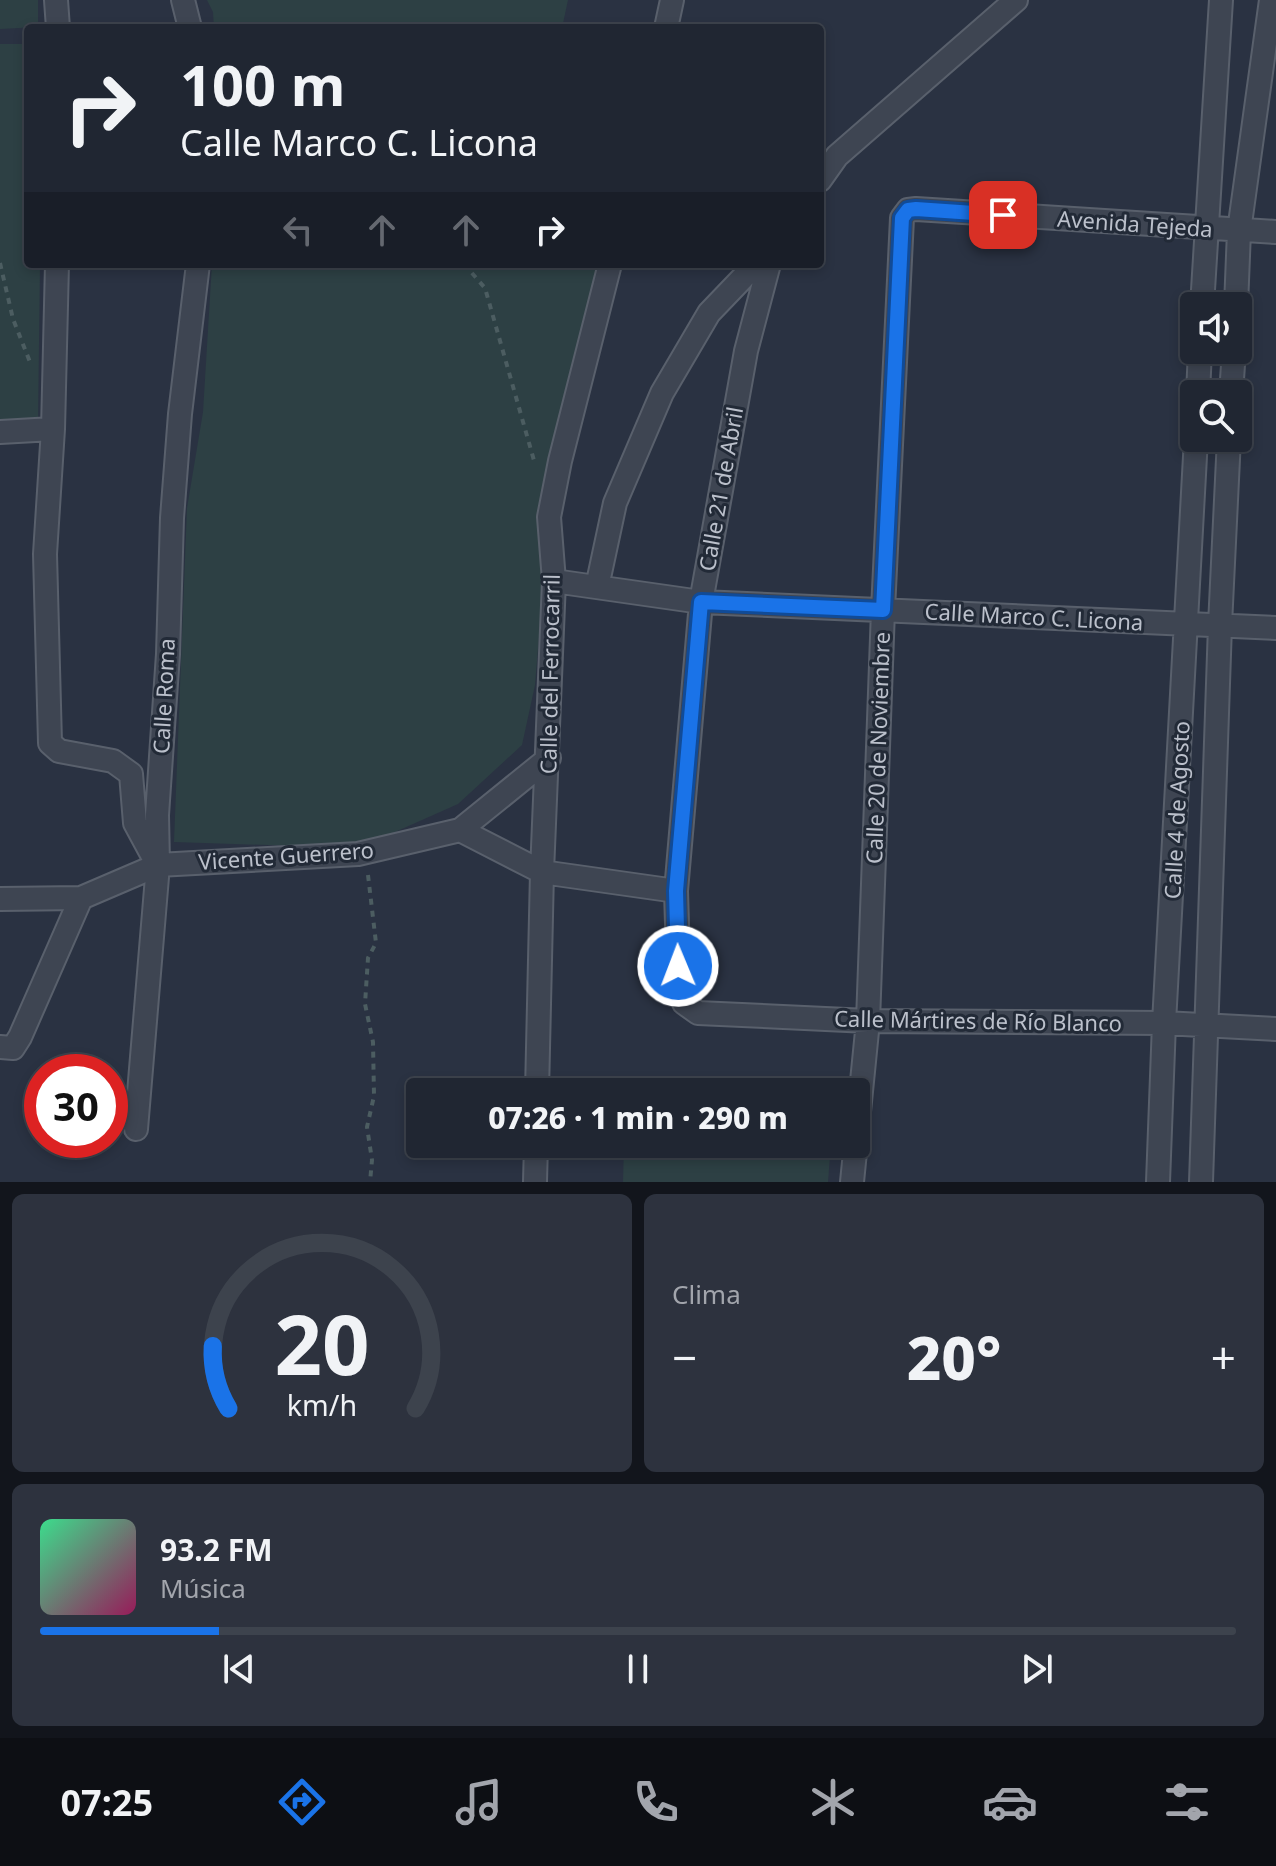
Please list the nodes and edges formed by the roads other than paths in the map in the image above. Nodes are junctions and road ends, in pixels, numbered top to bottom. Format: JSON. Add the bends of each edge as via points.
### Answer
{"nodes":[{"id":1,"x":56,"y":0,"type":"edge"},
{"id":2,"x":183,"y":0,"type":"edge"},
{"id":3,"x":672,"y":0,"type":"edge"},
{"id":4,"x":1016,"y":0,"type":"edge"},
{"id":5,"x":1221,"y":0,"type":"edge"},
{"id":6,"x":1271,"y":0,"type":"edge"},
{"id":7,"x":58,"y":24,"type":"edge"},
{"id":8,"x":189,"y":24,"type":"edge"},
{"id":9,"x":667,"y":24,"type":"edge"},
{"id":10,"x":828,"y":153,"type":"edge"},
{"id":11,"x":902,"y":218,"type":"joint"},
{"id":12,"x":1205,"y":229,"type":"junction"},
{"id":13,"x":1239,"y":231,"type":"junction"},
{"id":14,"x":1276,"y":232,"type":"edge"},
{"id":15,"x":57,"y":268,"type":"edge"},
{"id":16,"x":198,"y":268,"type":"edge"},
{"id":17,"x":609,"y":268,"type":"edge"},
{"id":18,"x":752,"y":268,"type":"edge"},
{"id":19,"x":768,"y":268,"type":"edge"},
{"id":20,"x":1203,"y":292,"type":"edge"},
{"id":21,"x":1237,"y":292,"type":"edge"},
{"id":22,"x":53,"y":429,"type":"junction"},
{"id":23,"x":0,"y":432,"type":"edge"},
{"id":24,"x":1195,"y":452,"type":"edge"},
{"id":25,"x":1228,"y":452,"type":"edge"},
{"id":26,"x":554,"y":581,"type":"junction"},
{"id":27,"x":597,"y":587,"type":"junction"},
{"id":28,"x":701,"y":602,"type":"junction"},
{"id":29,"x":883,"y":610,"type":"junction"},
{"id":30,"x":1188,"y":624,"type":"junction"},
{"id":31,"x":1220,"y":625,"type":"junction"},
{"id":32,"x":1276,"y":628,"type":"edge"},
{"id":33,"x":549,"y":758,"type":"junction"},
{"id":34,"x":460,"y":830,"type":"junction"},
{"id":35,"x":158,"y":865,"type":"junction"},
{"id":36,"x":542,"y":872,"type":"junction"},
{"id":37,"x":676,"y":891,"type":"junction"},
{"id":38,"x":81,"y":898,"type":"junction"},
{"id":39,"x":0,"y":899,"type":"edge"},
{"id":40,"x":684,"y":1003,"type":"joint"},
{"id":41,"x":868,"y":1021,"type":"junction"},
{"id":42,"x":1164,"y":1023,"type":"junction"},
{"id":43,"x":1205,"y":1025,"type":"junction"},
{"id":44,"x":1276,"y":1029,"type":"edge"},
{"id":45,"x":0,"y":1047,"type":"edge"},
{"id":46,"x":537,"y":1078,"type":"edge"},
{"id":47,"x":136,"y":1129,"type":"dead end"},
{"id":48,"x":536,"y":1158,"type":"edge"},
{"id":49,"x":535,"y":1182,"type":"edge"},
{"id":50,"x":852,"y":1182,"type":"edge"},
{"id":51,"x":1158,"y":1182,"type":"edge"},
{"id":52,"x":1201,"y":1182,"type":"edge"}],
"edges":[{"from":1,"to":7,"type":"street"},
{"from":2,"to":8,"type":"street"},
{"from":3,"to":9,"type":"street"},
{"from":4,"to":10,"type":"street"},
{"from":5,"to":12,"type":"street"},
{"from":6,"to":13,"type":"street"},
{"from":11,"to":12,"type":"street","name":"Avenida Tejeda","via":[[916,209]]},
{"from":11,"to":29,"type":"street","name":"Calle 20 de Noviembre"},
{"from":12,"to":13,"type":"street","name":"Avenida Tejeda"},
{"from":12,"to":20,"type":"street"},
{"from":13,"to":14,"type":"street","name":"Avenida Tejeda"},
{"from":13,"to":21,"type":"street"},
{"from":15,"to":22,"type":"street"},
{"from":16,"to":35,"type":"street","name":"Calle Roma","via":[[172,518]]},
{"from":17,"to":26,"type":"street","name":"Calle del Ferrocarril","via":[[549,517]]},
{"from":18,"to":27,"type":"street","via":[[709,313],[662,393],[615,503]]},
{"from":19,"to":28,"type":"street","name":"Calle 21 de Abril","via":[[746,351]]},
{"from":22,"to":23,"type":"street"},
{"from":22,"to":35,"type":"street","via":[[45,554],[50,743],[59,751],[113,761],[131,774],[135,823]]},
{"from":24,"to":30,"type":"street","name":"Calle 4 de Agosto"},
{"from":25,"to":31,"type":"street","name":"Calle 4 de Agosto"},
{"from":26,"to":27,"type":"street","name":"Calle Marco C. Licona"},
{"from":26,"to":33,"type":"street","name":"Calle del Ferrocarril"},
{"from":27,"to":28,"type":"street","name":"Calle Marco C. Licona"},
{"from":28,"to":29,"type":"street","name":"Calle Marco C. Licona"},
{"from":28,"to":37,"type":"street","name":"Calle 21 de Abril"},
{"from":29,"to":30,"type":"street","name":"Calle Marco C. Licona"},
{"from":29,"to":41,"type":"street","name":"Calle 20 de Noviembre"},
{"from":30,"to":31,"type":"street","name":"Calle Marco C. Licona"},
{"from":30,"to":42,"type":"street","name":"Calle 4 de Agosto"},
{"from":31,"to":32,"type":"street","name":"Calle Marco C. Licona"},
{"from":31,"to":43,"type":"street","name":"Calle 4 de Agosto"},
{"from":33,"to":34,"type":"street","name":"Vicente Guerrero"},
{"from":33,"to":36,"type":"street","name":"Calle del Ferrocarril"},
{"from":34,"to":35,"type":"street","name":"Vicente Guerrero","via":[[365,853]]},
{"from":34,"to":36,"type":"street"},
{"from":35,"to":38,"type":"street","name":"Vicente Guerrero"},
{"from":35,"to":47,"type":"street","name":"Calle Roma"},
{"from":36,"to":37,"type":"street"},
{"from":36,"to":46,"type":"street","name":"Calle del Ferrocarril"},
{"from":37,"to":40,"type":"street","name":"Calle 21 de Abril","via":[[679,990]]},
{"from":38,"to":39,"type":"street"},
{"from":38,"to":45,"type":"street","via":[[20,1037],[13,1048]]},
{"from":40,"to":41,"type":"street","name":"Calle Mártires de Río Blanco","via":[[698,1013]]},
{"from":41,"to":42,"type":"street","name":"Calle Mártires de Río Blanco"},
{"from":41,"to":50,"type":"street","name":"Calle 20 de Noviembre"},
{"from":42,"to":43,"type":"street","name":"Calle Mártires de Río Blanco"},
{"from":42,"to":51,"type":"street","name":"Calle 4 de Agosto"},
{"from":43,"to":44,"type":"street","name":"Calle Mártires de Río Blanco"},
{"from":43,"to":52,"type":"street","name":"Calle 4 de Agosto"},
{"from":48,"to":49,"type":"street"}]}
